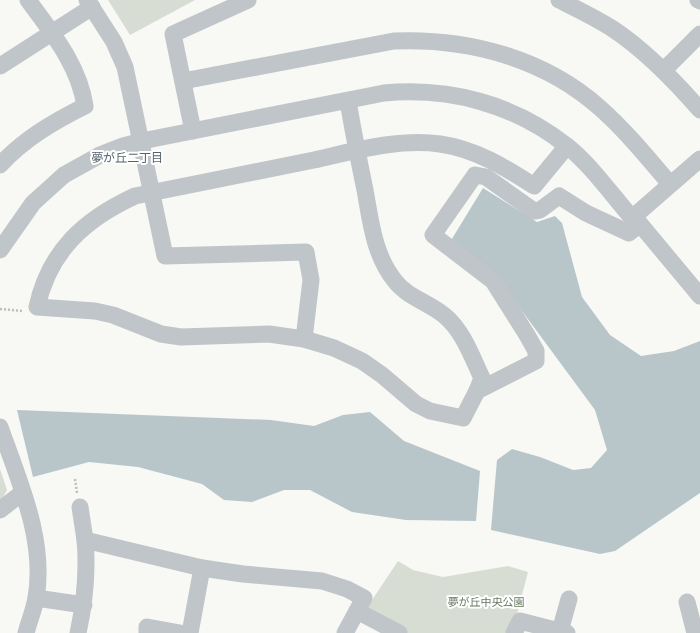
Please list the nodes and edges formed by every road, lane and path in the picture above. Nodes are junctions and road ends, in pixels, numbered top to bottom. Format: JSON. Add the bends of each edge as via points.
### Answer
{"nodes":[{"id":1,"x":28,"y":0,"type":"edge"},
{"id":2,"x":248,"y":0,"type":"edge"},
{"id":3,"x":559,"y":0,"type":"edge"},
{"id":4,"x":89,"y":4,"type":"edge"},
{"id":5,"x":52,"y":33,"type":"junction"},
{"id":6,"x":700,"y":34,"type":"edge"},
{"id":7,"x":0,"y":66,"type":"edge"},
{"id":8,"x":664,"y":70,"type":"junction"},
{"id":9,"x":183,"y":81,"type":"junction"},
{"id":10,"x":348,"y":101,"type":"junction"},
{"id":11,"x":700,"y":109,"type":"edge"},
{"id":12,"x":193,"y":131,"type":"junction"},
{"id":13,"x":142,"y":141,"type":"junction"},
{"id":14,"x":567,"y":146,"type":"junction"},
{"id":15,"x":357,"y":151,"type":"junction"},
{"id":16,"x":700,"y":159,"type":"edge"},
{"id":17,"x":0,"y":165,"type":"edge"},
{"id":18,"x":670,"y":184,"type":"junction"},
{"id":19,"x":152,"y":192,"type":"junction"},
{"id":20,"x":636,"y":221,"type":"junction"},
{"id":21,"x":0,"y":250,"type":"edge"},
{"id":22,"x":699,"y":294,"type":"edge"},
{"id":23,"x":37,"y":307,"type":"junction"},
{"id":24,"x":0,"y":309,"type":"edge"},
{"id":25,"x":304,"y":339,"type":"junction"},
{"id":26,"x":477,"y":391,"type":"junction"},
{"id":27,"x":0,"y":427,"type":"edge"},
{"id":28,"x":22,"y":493,"type":"junction"},
{"id":29,"x":80,"y":507,"type":"dead end"},
{"id":30,"x":0,"y":510,"type":"edge"},
{"id":31,"x":85,"y":540,"type":"junction"},
{"id":32,"x":202,"y":568,"type":"junction"},
{"id":33,"x":36,"y":598,"type":"junction"},
{"id":34,"x":570,"y":599,"type":"dead end"},
{"id":35,"x":687,"y":602,"type":"dead end"},
{"id":36,"x":84,"y":605,"type":"junction"},
{"id":37,"x":357,"y":611,"type":"junction"},
{"id":38,"x":564,"y":632,"type":"edge"},
{"id":39,"x":26,"y":633,"type":"edge"},
{"id":40,"x":78,"y":633,"type":"edge"},
{"id":41,"x":147,"y":633,"type":"edge"},
{"id":42,"x":180,"y":633,"type":"edge"},
{"id":43,"x":190,"y":633,"type":"edge"},
{"id":44,"x":345,"y":633,"type":"edge"},
{"id":45,"x":399,"y":633,"type":"edge"},
{"id":46,"x":514,"y":633,"type":"edge"},
{"id":47,"x":695,"y":633,"type":"edge"}],
"edges":[{"from":1,"to":5,"type":"street"},
{"from":2,"to":9,"type":"street","via":[[173,34]]},
{"from":3,"to":8,"type":"street","via":[[613,29]]},
{"from":4,"to":5,"type":"street"},
{"from":4,"to":13,"type":"street","via":[[114,42],[125,67]]},
{"from":5,"to":7,"type":"street"},
{"from":5,"to":17,"type":"street","via":[[70,60],[85,106],[46,127]]},
{"from":6,"to":8,"type":"street"},
{"from":8,"to":11,"type":"street"},
{"from":9,"to":12,"type":"street"},
{"from":9,"to":18,"type":"street","via":[[394,41],[424,40],[474,46],[531,65],[582,94],[614,120]]},
{"from":10,"to":12,"type":"street"},
{"from":10,"to":14,"type":"street","via":[[406,91],[464,97],[516,114]]},
{"from":10,"to":15,"type":"street"},
{"from":12,"to":13,"type":"street"},
{"from":13,"to":19,"type":"street"},
{"from":13,"to":21,"type":"street","via":[[100,155],[64,175],[33,203]]},
{"from":14,"to":15,"type":"street","via":[[534,186],[503,165],[469,150],[439,144],[395,144]]},
{"from":14,"to":20,"type":"street"},
{"from":15,"to":19,"type":"street"},
{"from":15,"to":26,"type":"street","via":[[375,244],[384,266],[400,287],[445,316],[462,336],[482,378]]},
{"from":16,"to":18,"type":"street"},
{"from":18,"to":20,"type":"street"},
{"from":19,"to":23,"type":"street","via":[[135,196],[106,210],[78,231],[52,265]]},
{"from":19,"to":25,"type":"street","via":[[165,256],[306,252],[311,280]]},
{"from":20,"to":22,"type":"street"},
{"from":20,"to":26,"type":"street","via":[[629,233],[586,213],[559,196],[540,210],[534,211],[486,177],[476,174],[433,235],[493,281],[536,351],[536,361]]},
{"from":23,"to":24,"type":"path","via":[[28,311]]},
{"from":23,"to":25,"type":"street","via":[[95,311],[113,315],[161,334],[269,334]]},
{"from":25,"to":26,"type":"street","via":[[334,348],[362,362],[382,375],[416,404],[430,411],[463,418]]},
{"from":27,"to":28,"type":"street"},
{"from":28,"to":30,"type":"street"},
{"from":28,"to":33,"type":"street","via":[[36,547]]},
{"from":29,"to":31,"type":"street"},
{"from":31,"to":32,"type":"street"},
{"from":31,"to":36,"type":"street","via":[[87,573]]},
{"from":32,"to":37,"type":"street","via":[[322,581],[364,598]]},
{"from":32,"to":43,"type":"street"},
{"from":33,"to":36,"type":"street"},
{"from":33,"to":39,"type":"street"},
{"from":34,"to":38,"type":"street"},
{"from":35,"to":47,"type":"street"},
{"from":36,"to":40,"type":"street"},
{"from":37,"to":44,"type":"street"},
{"from":37,"to":45,"type":"street"},
{"from":38,"to":46,"type":"street","via":[[520,621]]},
{"from":41,"to":42,"type":"street","via":[[148,627]]}]}
